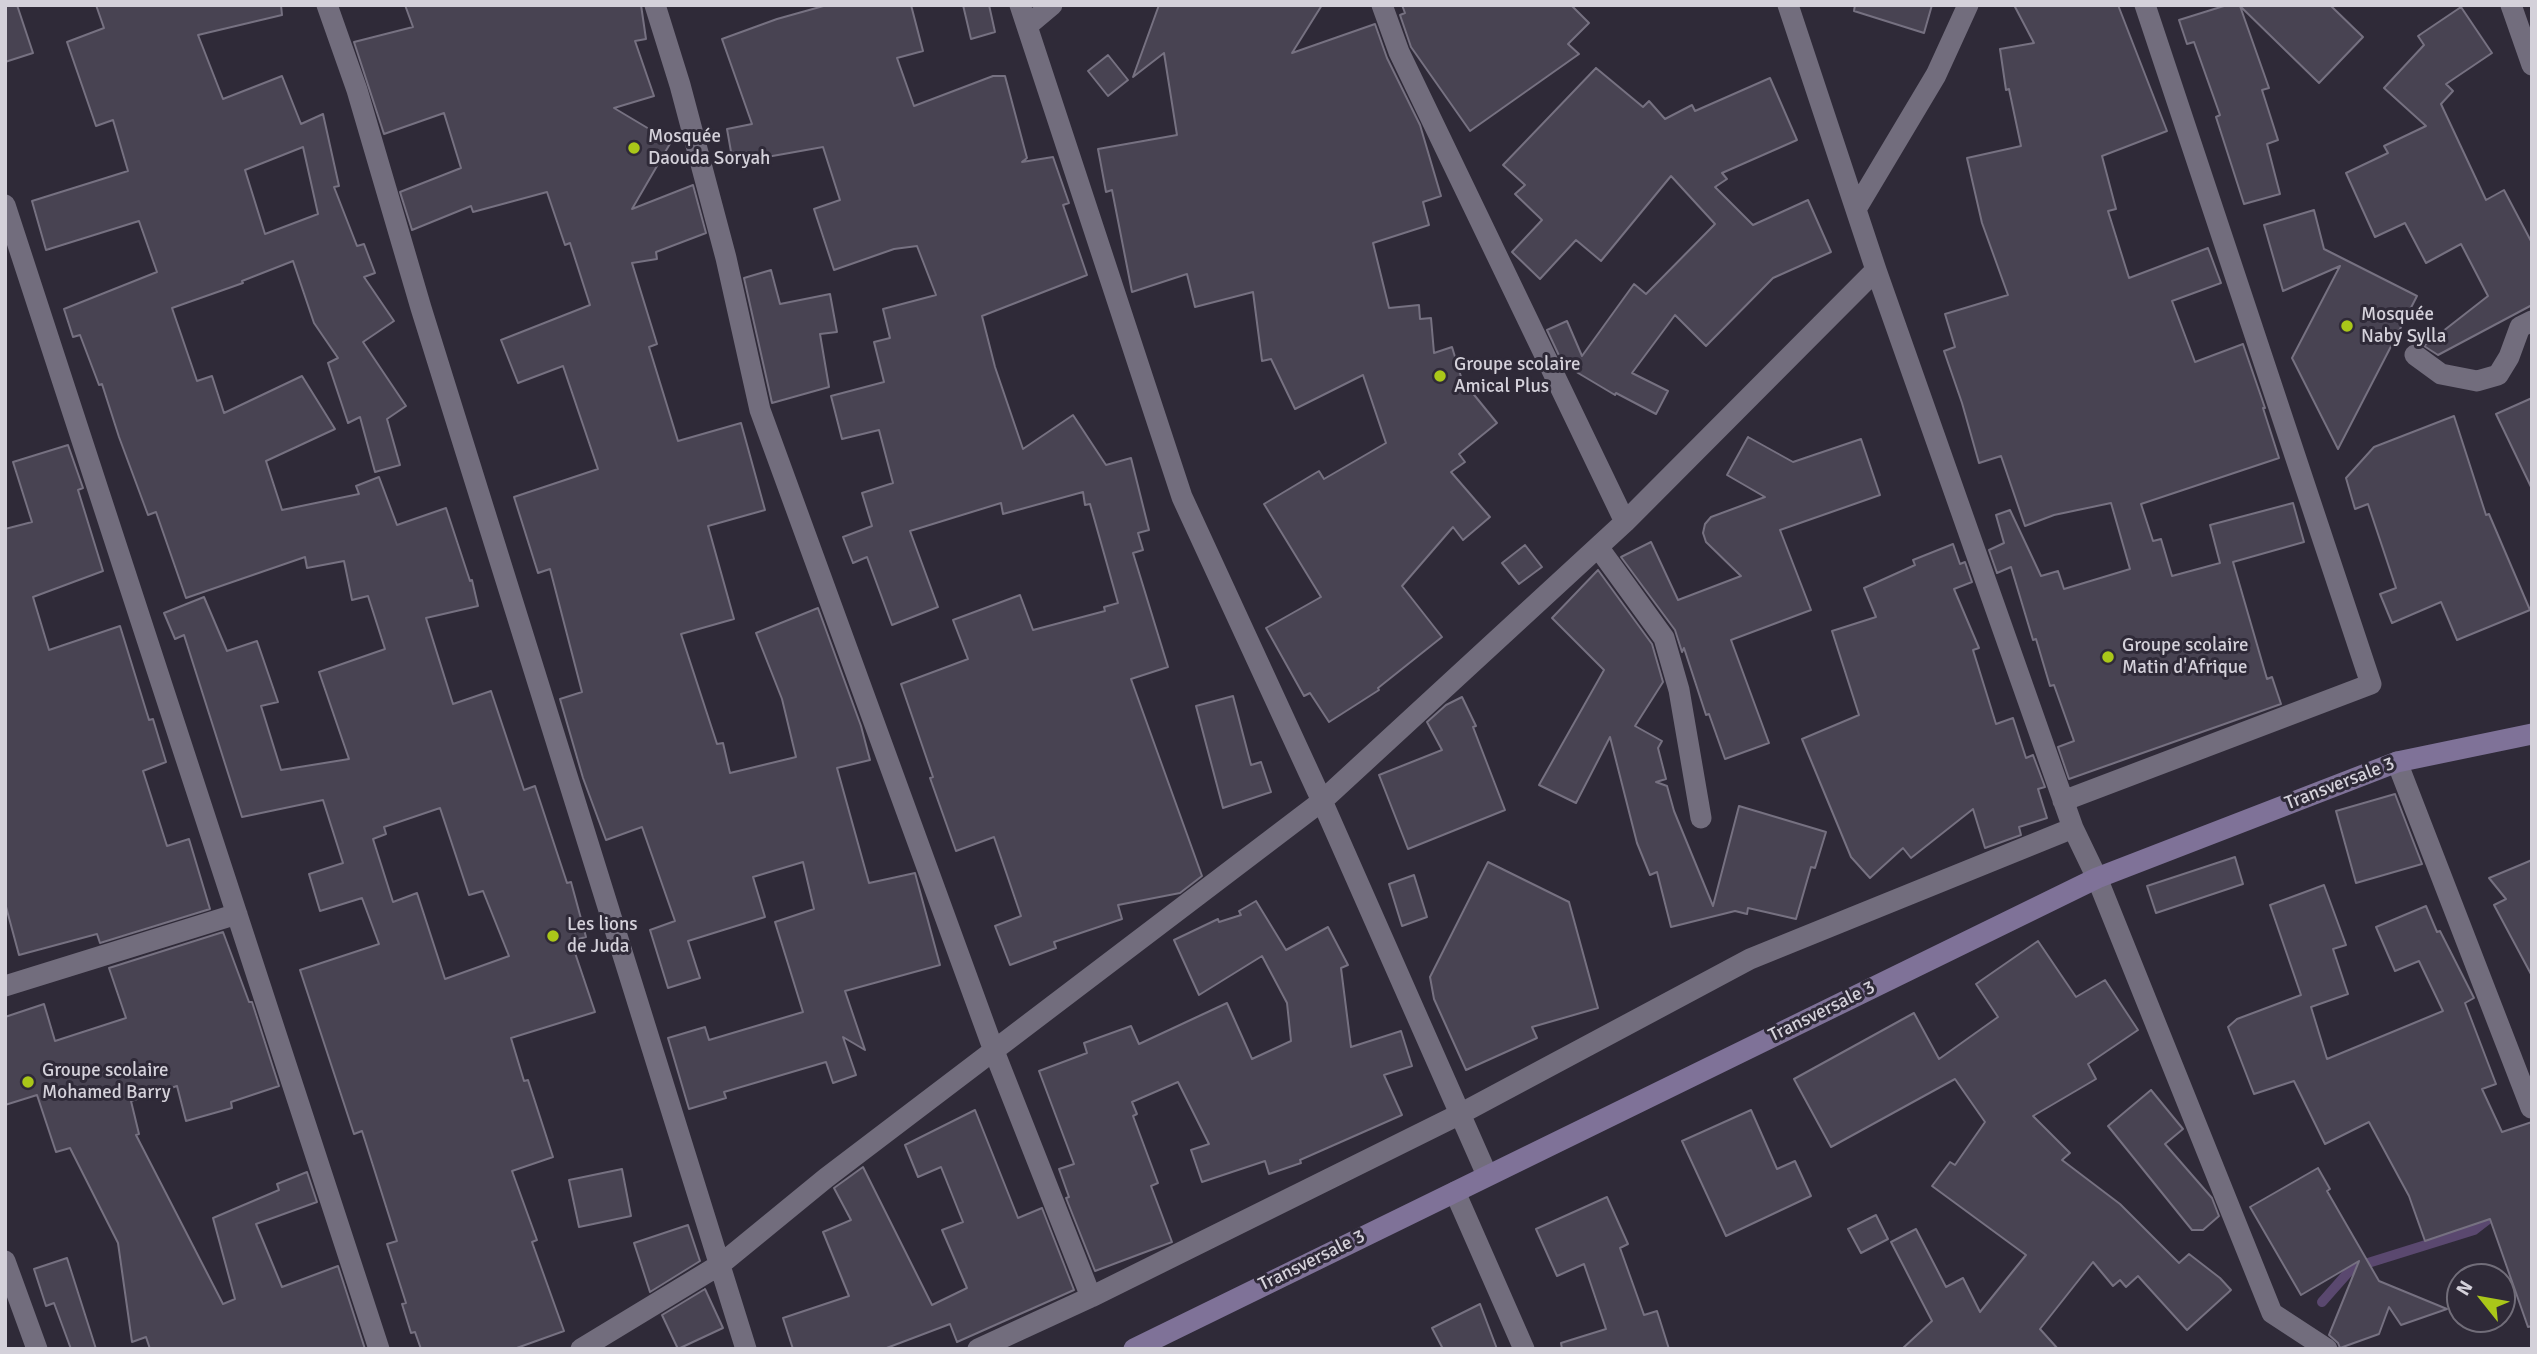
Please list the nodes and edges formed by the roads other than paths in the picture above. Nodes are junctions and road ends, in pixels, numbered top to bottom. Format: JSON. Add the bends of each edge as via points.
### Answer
{"nodes":[{"id":1,"x":327,"y":5,"type":"edge"},
{"id":2,"x":655,"y":5,"type":"edge"},
{"id":3,"x":1052,"y":5,"type":"edge"},
{"id":4,"x":1382,"y":5,"type":"edge"},
{"id":5,"x":1788,"y":5,"type":"edge"},
{"id":6,"x":1968,"y":5,"type":"edge"},
{"id":7,"x":2145,"y":5,"type":"edge"},
{"id":8,"x":2511,"y":5,"type":"edge"},
{"id":9,"x":1024,"y":15,"type":"edge"},
{"id":10,"x":2532,"y":65,"type":"edge"},
{"id":11,"x":5,"y":205,"type":"edge"},
{"id":12,"x":1856,"y":209,"type":"junction"},
{"id":13,"x":1876,"y":270,"type":"junction"},
{"id":14,"x":2532,"y":321,"type":"edge"},
{"id":15,"x":2415,"y":355,"type":"dead end"},
{"id":16,"x":1625,"y":522,"type":"junction"},
{"id":17,"x":1598,"y":547,"type":"junction"},
{"id":18,"x":2532,"y":734,"type":"edge"},
{"id":19,"x":2397,"y":762,"type":"junction"},
{"id":20,"x":1322,"y":801,"type":"junction"},
{"id":21,"x":2063,"y":801,"type":"junction"},
{"id":22,"x":1701,"y":818,"type":"dead end"},
{"id":23,"x":2073,"y":828,"type":"junction"},
{"id":24,"x":2096,"y":878,"type":"junction"},
{"id":25,"x":237,"y":914,"type":"junction"},
{"id":26,"x":5,"y":986,"type":"edge"},
{"id":27,"x":994,"y":1051,"type":"junction"},
{"id":28,"x":2531,"y":1108,"type":"edge"},
{"id":29,"x":1460,"y":1114,"type":"junction"},
{"id":30,"x":1487,"y":1175,"type":"junction"},
{"id":31,"x":1455,"y":1192,"type":"junction"},
{"id":32,"x":5,"y":1261,"type":"edge"},
{"id":33,"x":721,"y":1264,"type":"junction"},
{"id":34,"x":1091,"y":1297,"type":"junction"},
{"id":35,"x":1138,"y":1348,"type":"edge"},
{"id":36,"x":37,"y":1349,"type":"edge"},
{"id":37,"x":379,"y":1349,"type":"edge"},
{"id":38,"x":581,"y":1349,"type":"edge"},
{"id":39,"x":746,"y":1349,"type":"edge"},
{"id":40,"x":978,"y":1349,"type":"edge"},
{"id":41,"x":1524,"y":1349,"type":"edge"},
{"id":42,"x":2327,"y":1349,"type":"edge"}],
"edges":[{"from":1,"to":33,"type":"street"},
{"from":2,"to":27,"type":"street","via":[[726,258],[760,411]]},
{"from":3,"to":9,"type":"street"},
{"from":4,"to":16,"type":"street","via":[[1399,52]]},
{"from":5,"to":12,"type":"street"},
{"from":6,"to":12,"type":"street","via":[[1936,75]]},
{"from":7,"to":21,"type":"street","via":[[2371,684]]},
{"from":8,"to":10,"type":"street"},
{"from":9,"to":20,"type":"street","via":[[1182,498]]},
{"from":11,"to":25,"type":"street"},
{"from":12,"to":13,"type":"street"},
{"from":13,"to":16,"type":"street"},
{"from":13,"to":21,"type":"street"},
{"from":14,"to":15,"type":"street","via":[[2520,327],[2498,375],[2477,381],[2441,374]]},
{"from":16,"to":17,"type":"street"},
{"from":17,"to":20,"type":"street"},
{"from":17,"to":22,"type":"street","via":[[1664,638],[1679,690]]},
{"from":18,"to":19,"type":"main road","name":"Transversale 3"},
{"from":19,"to":24,"type":"main road","name":"Transversale 3"},
{"from":19,"to":28,"type":"street"},
{"from":20,"to":27,"type":"street"},
{"from":20,"to":29,"type":"street"},
{"from":21,"to":23,"type":"street"},
{"from":23,"to":24,"type":"street"},
{"from":23,"to":29,"type":"street","via":[[1750,959]]},
{"from":24,"to":30,"type":"main road","name":"Transversale 3"},
{"from":24,"to":42,"type":"street","via":[[2272,1313]]},
{"from":25,"to":26,"type":"street"},
{"from":25,"to":37,"type":"street"},
{"from":27,"to":33,"type":"street"},
{"from":27,"to":34,"type":"street"},
{"from":29,"to":30,"type":"street"},
{"from":29,"to":34,"type":"street"},
{"from":30,"to":31,"type":"main road","name":"Transversale 3"},
{"from":31,"to":35,"type":"main road","name":"Transversale 3"},
{"from":31,"to":41,"type":"street"},
{"from":32,"to":36,"type":"street"},
{"from":33,"to":38,"type":"street"},
{"from":33,"to":39,"type":"street"},
{"from":34,"to":40,"type":"street"}]}
